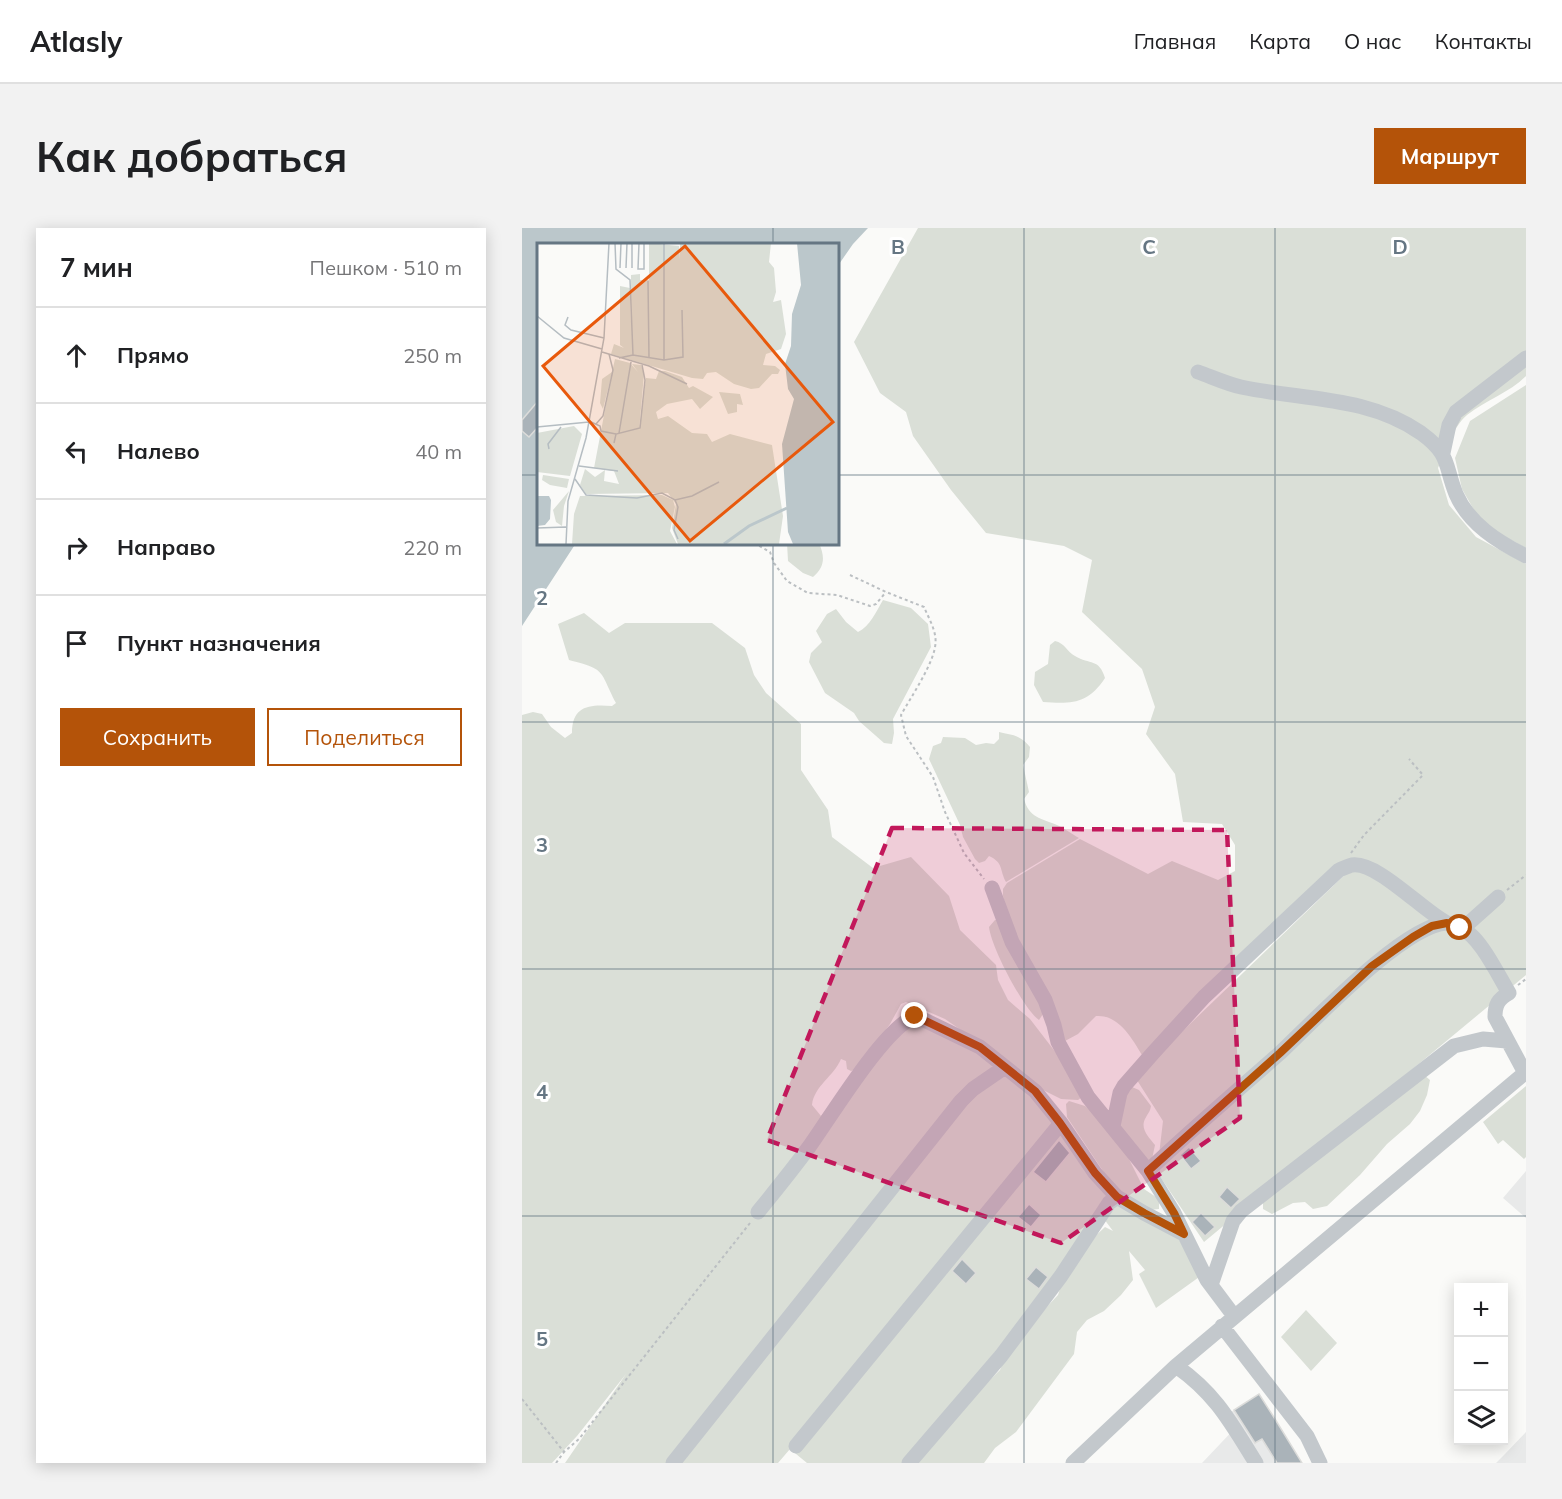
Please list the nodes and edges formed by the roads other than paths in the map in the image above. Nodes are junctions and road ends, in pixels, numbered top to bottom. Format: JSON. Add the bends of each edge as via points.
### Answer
{"nodes":[{"id":1,"x":1526,"y":358,"type":"edge"},
{"id":2,"x":1198,"y":372,"type":"dead end"},
{"id":3,"x":1443,"y":453,"type":"junction"},
{"id":4,"x":1526,"y":556,"type":"edge"},
{"id":5,"x":992,"y":888,"type":"road end"},
{"id":6,"x":1498,"y":897,"type":"road end"},
{"id":7,"x":1454,"y":926,"type":"junction"},
{"id":8,"x":1507,"y":1041,"type":"junction"},
{"id":9,"x":1005,"y":1067,"type":"junction"},
{"id":10,"x":1526,"y":1073,"type":"edge"},
{"id":11,"x":1060,"y":1123,"type":"junction"},
{"id":12,"x":1113,"y":1126,"type":"junction"},
{"id":13,"x":1148,"y":1171,"type":"junction"},
{"id":14,"x":1117,"y":1197,"type":"junction"},
{"id":15,"x":758,"y":1212,"type":"road end"},
{"id":16,"x":1184,"y":1234,"type":"junction"},
{"id":17,"x":1211,"y":1286,"type":"junction"},
{"id":18,"x":1228,"y":1321,"type":"junction"},
{"id":19,"x":1176,"y":1366,"type":"junction"},
{"id":20,"x":796,"y":1446,"type":"dead end"},
{"id":21,"x":673,"y":1463,"type":"edge"},
{"id":22,"x":909,"y":1463,"type":"edge"},
{"id":23,"x":1073,"y":1463,"type":"edge"},
{"id":24,"x":1256,"y":1463,"type":"edge"},
{"id":25,"x":1320,"y":1463,"type":"edge"}],
"edges":[{"from":1,"to":3,"type":"street","via":[[1456,412]]},
{"from":2,"to":3,"type":"street","via":[[1238,387],[1361,406],[1388,415],[1420,433]]},
{"from":3,"to":4,"type":"street","via":[[1456,495],[1474,522]]},
{"from":5,"to":12,"type":"street","via":[[1012,942],[1046,1000],[1058,1042],[1088,1097]]},
{"from":6,"to":7,"type":"street","via":[[1470,922]]},
{"from":7,"to":8,"type":"street","via":[[1474,937],[1509,993],[1495,1007],[1495,1017]]},
{"from":7,"to":12,"type":"street","via":[[1366,868],[1353,865],[1339,870],[1204,997],[1160,1045],[1124,1086]]},
{"from":7,"to":13,"type":"street","via":[[1432,926],[1372,966]]},
{"from":8,"to":10,"type":"street"},
{"from":8,"to":17,"type":"street","via":[[1483,1039],[1454,1046],[1250,1204],[1233,1221]]},
{"from":9,"to":11,"type":"street","via":[[1035,1091]]},
{"from":9,"to":15,"type":"street","via":[[980,1047],[924,1019],[910,1018],[882,1044],[809,1148]]},
{"from":9,"to":21,"type":"street","via":[[961,1101]]},
{"from":10,"to":18,"type":"street"},
{"from":11,"to":14,"type":"street"},
{"from":11,"to":20,"type":"street"},
{"from":12,"to":13,"type":"street"},
{"from":13,"to":16,"type":"street"},
{"from":14,"to":16,"type":"street"},
{"from":14,"to":22,"type":"street","via":[[1000,1356]]},
{"from":16,"to":17,"type":"street"},
{"from":17,"to":18,"type":"street"},
{"from":18,"to":19,"type":"street"},
{"from":18,"to":25,"type":"street","via":[[1307,1436]]},
{"from":19,"to":23,"type":"street"},
{"from":19,"to":24,"type":"street","via":[[1219,1404]]}]}
